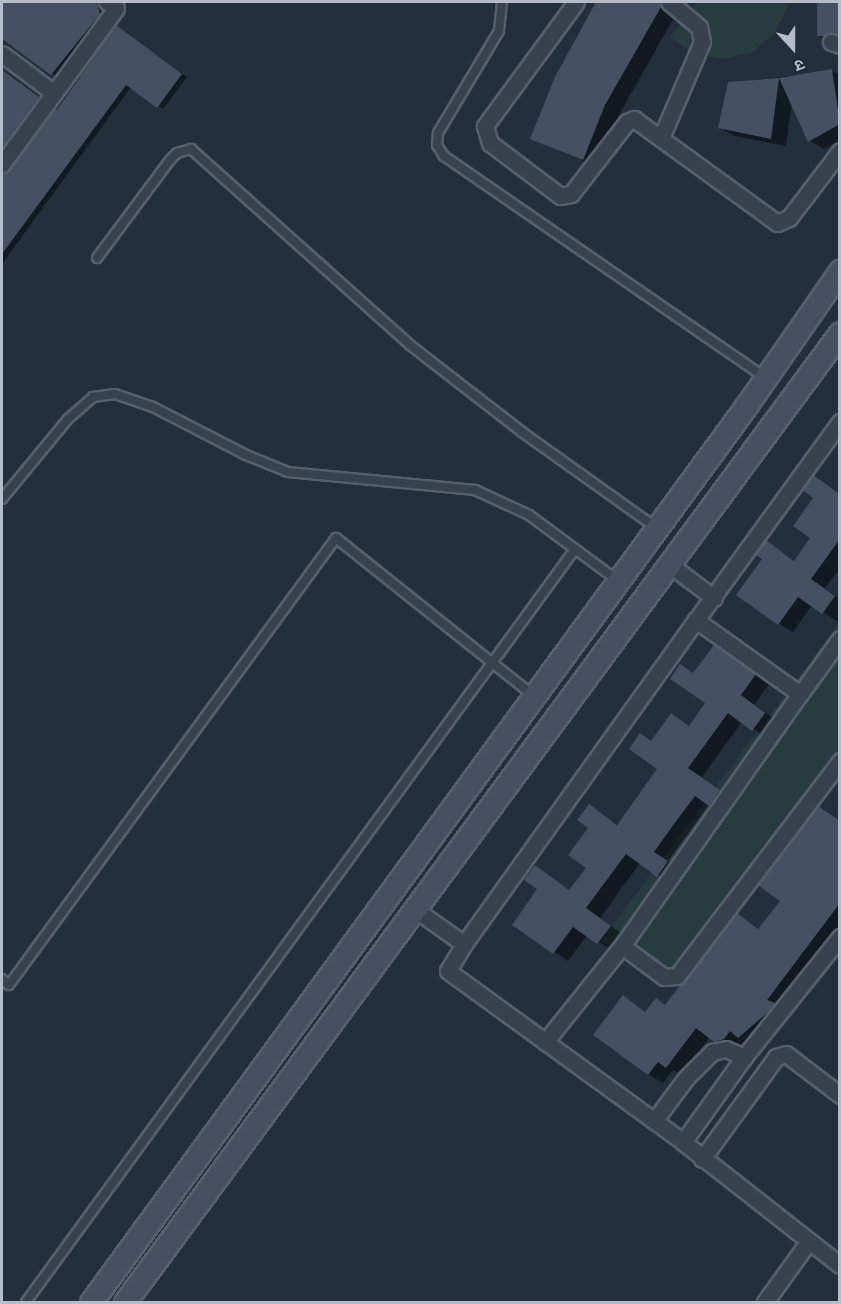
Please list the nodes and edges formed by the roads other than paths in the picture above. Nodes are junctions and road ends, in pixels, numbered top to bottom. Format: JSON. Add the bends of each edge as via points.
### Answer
{"nodes":[{"id":1,"x":107,"y":2,"type":"edge"},
{"id":2,"x":502,"y":2,"type":"edge"},
{"id":3,"x":576,"y":2,"type":"edge"},
{"id":4,"x":669,"y":2,"type":"edge"},
{"id":5,"x":2,"y":54,"type":"edge"},
{"id":6,"x":54,"y":93,"type":"junction"},
{"id":7,"x":661,"y":138,"type":"junction"},
{"id":8,"x":840,"y":151,"type":"edge"},
{"id":9,"x":2,"y":164,"type":"edge"},
{"id":10,"x":97,"y":258,"type":"dead end"},
{"id":11,"x":840,"y":271,"type":"edge"},
{"id":12,"x":807,"y":320,"type":"junction"},
{"id":13,"x":837,"y":336,"type":"edge"},
{"id":14,"x":766,"y":378,"type":"junction"},
{"id":15,"x":840,"y":422,"type":"edge"},
{"id":16,"x":2,"y":499,"type":"edge"},
{"id":17,"x":656,"y":528,"type":"junction"},
{"id":18,"x":575,"y":549,"type":"junction"},
{"id":19,"x":670,"y":565,"type":"junction"},
{"id":20,"x":618,"y":581,"type":"junction"},
{"id":21,"x":714,"y":598,"type":"junction"},
{"id":22,"x":696,"y":620,"type":"junction"},
{"id":23,"x":840,"y":639,"type":"edge"},
{"id":24,"x":493,"y":661,"type":"junction"},
{"id":25,"x":800,"y":694,"type":"junction"},
{"id":26,"x":534,"y":695,"type":"junction"},
{"id":27,"x":837,"y":771,"type":"edge"},
{"id":28,"x":416,"y":910,"type":"junction"},
{"id":29,"x":840,"y":937,"type":"edge"},
{"id":30,"x":464,"y":944,"type":"junction"},
{"id":31,"x":622,"y":946,"type":"junction"},
{"id":32,"x":2,"y":979,"type":"edge"},
{"id":33,"x":545,"y":1042,"type":"junction"},
{"id":34,"x":744,"y":1057,"type":"junction"},
{"id":35,"x":840,"y":1095,"type":"edge"},
{"id":36,"x":654,"y":1121,"type":"junction"},
{"id":37,"x":683,"y":1143,"type":"junction"},
{"id":38,"x":702,"y":1159,"type":"junction"},
{"id":39,"x":809,"y":1241,"type":"junction"},
{"id":40,"x":840,"y":1265,"type":"edge"},
{"id":41,"x":26,"y":1302,"type":"edge"},
{"id":42,"x":91,"y":1302,"type":"edge"},
{"id":43,"x":125,"y":1302,"type":"edge"},
{"id":44,"x":765,"y":1302,"type":"edge"}],
"edges":[{"from":1,"to":6,"type":"street","via":[[116,8]]},
{"from":2,"to":14,"type":"lane","via":[[499,31],[438,134],[437,146],[444,156]]},
{"from":3,"to":7,"type":"street","via":[[485,126],[490,143],[563,197],[572,194],[627,122],[634,119]]},
{"from":4,"to":7,"type":"street","via":[[699,27],[702,42]]},
{"from":5,"to":6,"type":"street"},
{"from":6,"to":9,"type":"street"},
{"from":7,"to":8,"type":"street","via":[[773,222],[781,224]]},
{"from":10,"to":17,"type":"lane","via":[[170,160],[177,153],[192,149],[410,345]]},
{"from":11,"to":12,"type":"street"},
{"from":12,"to":13,"type":"street"},
{"from":12,"to":14,"type":"street"},
{"from":13,"to":19,"type":"street"},
{"from":14,"to":17,"type":"street"},
{"from":15,"to":21,"type":"street"},
{"from":16,"to":18,"type":"lane","via":[[68,419],[93,397],[115,394],[153,407],[288,472],[475,490],[529,515]]},
{"from":17,"to":20,"type":"street"},
{"from":18,"to":20,"type":"lane"},
{"from":18,"to":24,"type":"lane"},
{"from":19,"to":21,"type":"street"},
{"from":19,"to":28,"type":"street"},
{"from":20,"to":26,"type":"street"},
{"from":21,"to":22,"type":"street"},
{"from":22,"to":25,"type":"street"},
{"from":22,"to":30,"type":"street"},
{"from":23,"to":25,"type":"street"},
{"from":24,"to":26,"type":"lane"},
{"from":24,"to":32,"type":"lane","via":[[336,538],[9,985]]},
{"from":24,"to":41,"type":"lane"},
{"from":25,"to":31,"type":"street"},
{"from":26,"to":42,"type":"street"},
{"from":27,"to":31,"type":"street","via":[[678,976],[664,977]]},
{"from":28,"to":30,"type":"street"},
{"from":28,"to":43,"type":"street"},
{"from":29,"to":34,"type":"street"},
{"from":30,"to":33,"type":"street","via":[[448,971]]},
{"from":31,"to":33,"type":"street"},
{"from":33,"to":36,"type":"street"},
{"from":34,"to":36,"type":"street","via":[[726,1049],[712,1052],[686,1078]]},
{"from":34,"to":37,"type":"street"},
{"from":35,"to":38,"type":"street","via":[[786,1054],[776,1057]]},
{"from":36,"to":37,"type":"street"},
{"from":37,"to":38,"type":"street"},
{"from":38,"to":39,"type":"street"},
{"from":39,"to":40,"type":"street"},
{"from":39,"to":44,"type":"street"}]}
